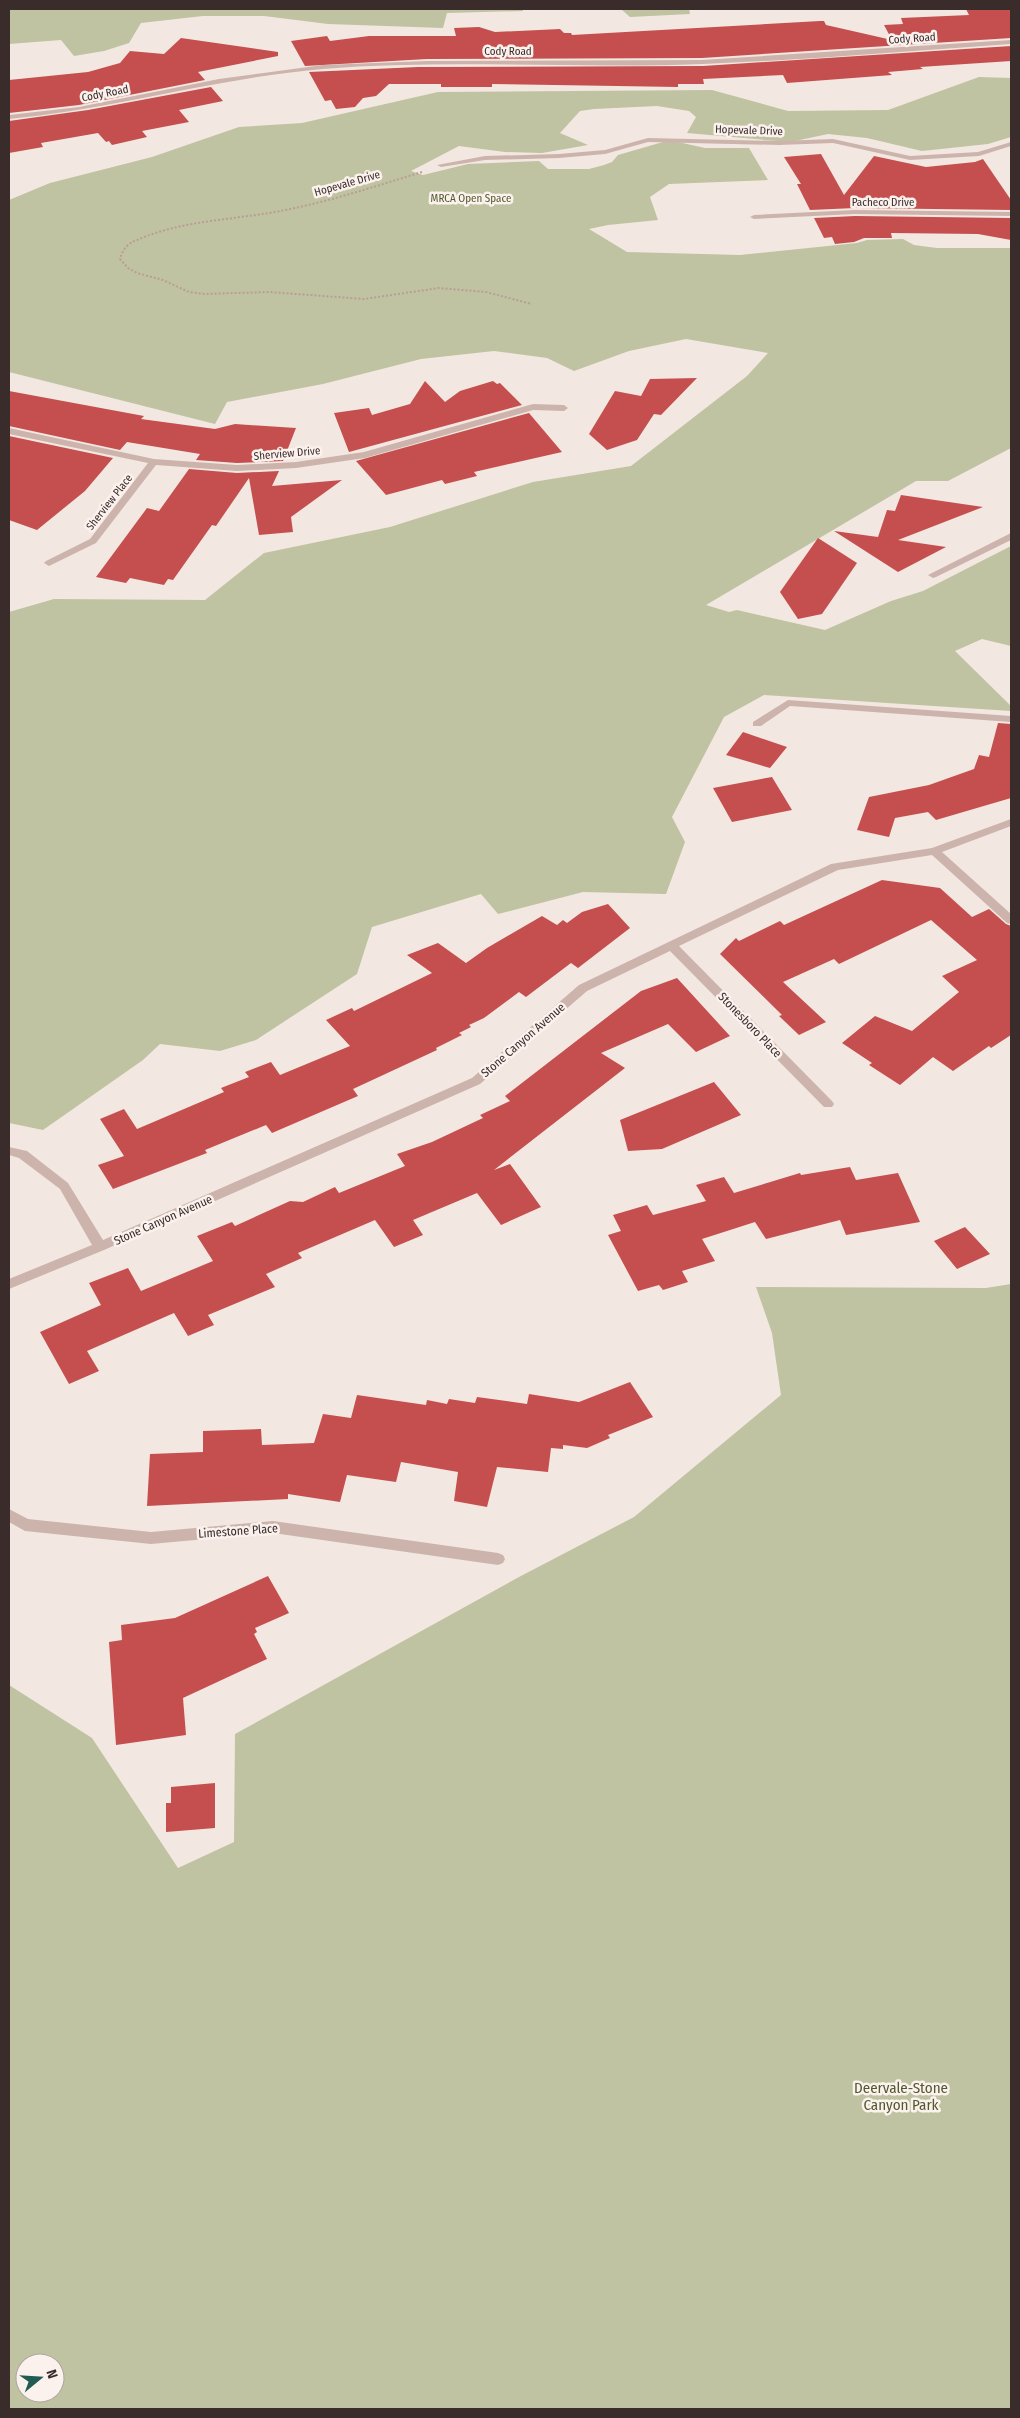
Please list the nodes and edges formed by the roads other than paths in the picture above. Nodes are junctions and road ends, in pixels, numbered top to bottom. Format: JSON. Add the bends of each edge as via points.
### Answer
{"nodes":[{"id":1,"x":1011,"y":42,"type":"edge"},
{"id":2,"x":9,"y":117,"type":"edge"},
{"id":3,"x":1011,"y":144,"type":"edge"},
{"id":4,"x":442,"y":165,"type":"road end"},
{"id":5,"x":1011,"y":214,"type":"edge"},
{"id":6,"x":754,"y":217,"type":"dead end"},
{"id":7,"x":564,"y":408,"type":"dead end"},
{"id":8,"x":9,"y":431,"type":"edge"},
{"id":9,"x":154,"y":462,"type":"junction"},
{"id":10,"x":1011,"y":536,"type":"edge"},
{"id":11,"x":49,"y":563,"type":"dead end"},
{"id":12,"x":932,"y":576,"type":"dead end"},
{"id":13,"x":1011,"y":719,"type":"edge"},
{"id":14,"x":757,"y":724,"type":"dead end"},
{"id":15,"x":1011,"y":822,"type":"edge"},
{"id":16,"x":934,"y":851,"type":"junction"},
{"id":17,"x":1011,"y":920,"type":"edge"},
{"id":18,"x":672,"y":946,"type":"junction"},
{"id":19,"x":828,"y":1104,"type":"dead end"},
{"id":20,"x":9,"y":1151,"type":"edge"},
{"id":21,"x":100,"y":1247,"type":"junction"},
{"id":22,"x":9,"y":1284,"type":"edge"},
{"id":23,"x":9,"y":1514,"type":"edge"},
{"id":24,"x":498,"y":1559,"type":"dead end"}],
"edges":[{"from":1,"to":2,"type":"street","name":"Cody Road","via":[[702,62],[466,62],[323,67],[219,81],[79,109]]},
{"from":3,"to":4,"type":"street","name":"Hopevale Drive","via":[[979,154],[930,158],[902,157],[833,142],[648,140],[605,152],[485,158]]},
{"from":5,"to":6,"type":"street","name":"Pacheco Drive","via":[[855,212]]},
{"from":7,"to":9,"type":"street","name":"Sherview Drive","via":[[533,407],[365,456],[296,466],[237,468]]},
{"from":8,"to":9,"type":"street","name":"Sherview Drive"},
{"from":9,"to":11,"type":"street","name":"Sherview Place","via":[[93,541]]},
{"from":10,"to":12,"type":"street"},
{"from":13,"to":14,"type":"street","via":[[788,703]]},
{"from":15,"to":16,"type":"street","name":"Stone Canyon Avenue"},
{"from":16,"to":17,"type":"street"},
{"from":16,"to":18,"type":"street","name":"Stone Canyon Avenue","via":[[835,867]]},
{"from":18,"to":19,"type":"street","name":"Stonesboro Place"},
{"from":18,"to":21,"type":"street","name":"Stone Canyon Avenue","via":[[582,988],[476,1081]]},
{"from":20,"to":21,"type":"street","via":[[23,1154],[64,1186]]},
{"from":21,"to":22,"type":"street","name":"Stone Canyon Avenue"},
{"from":23,"to":24,"type":"street","name":"Limestone Place","via":[[25,1525],[151,1538],[273,1527]]}]}
